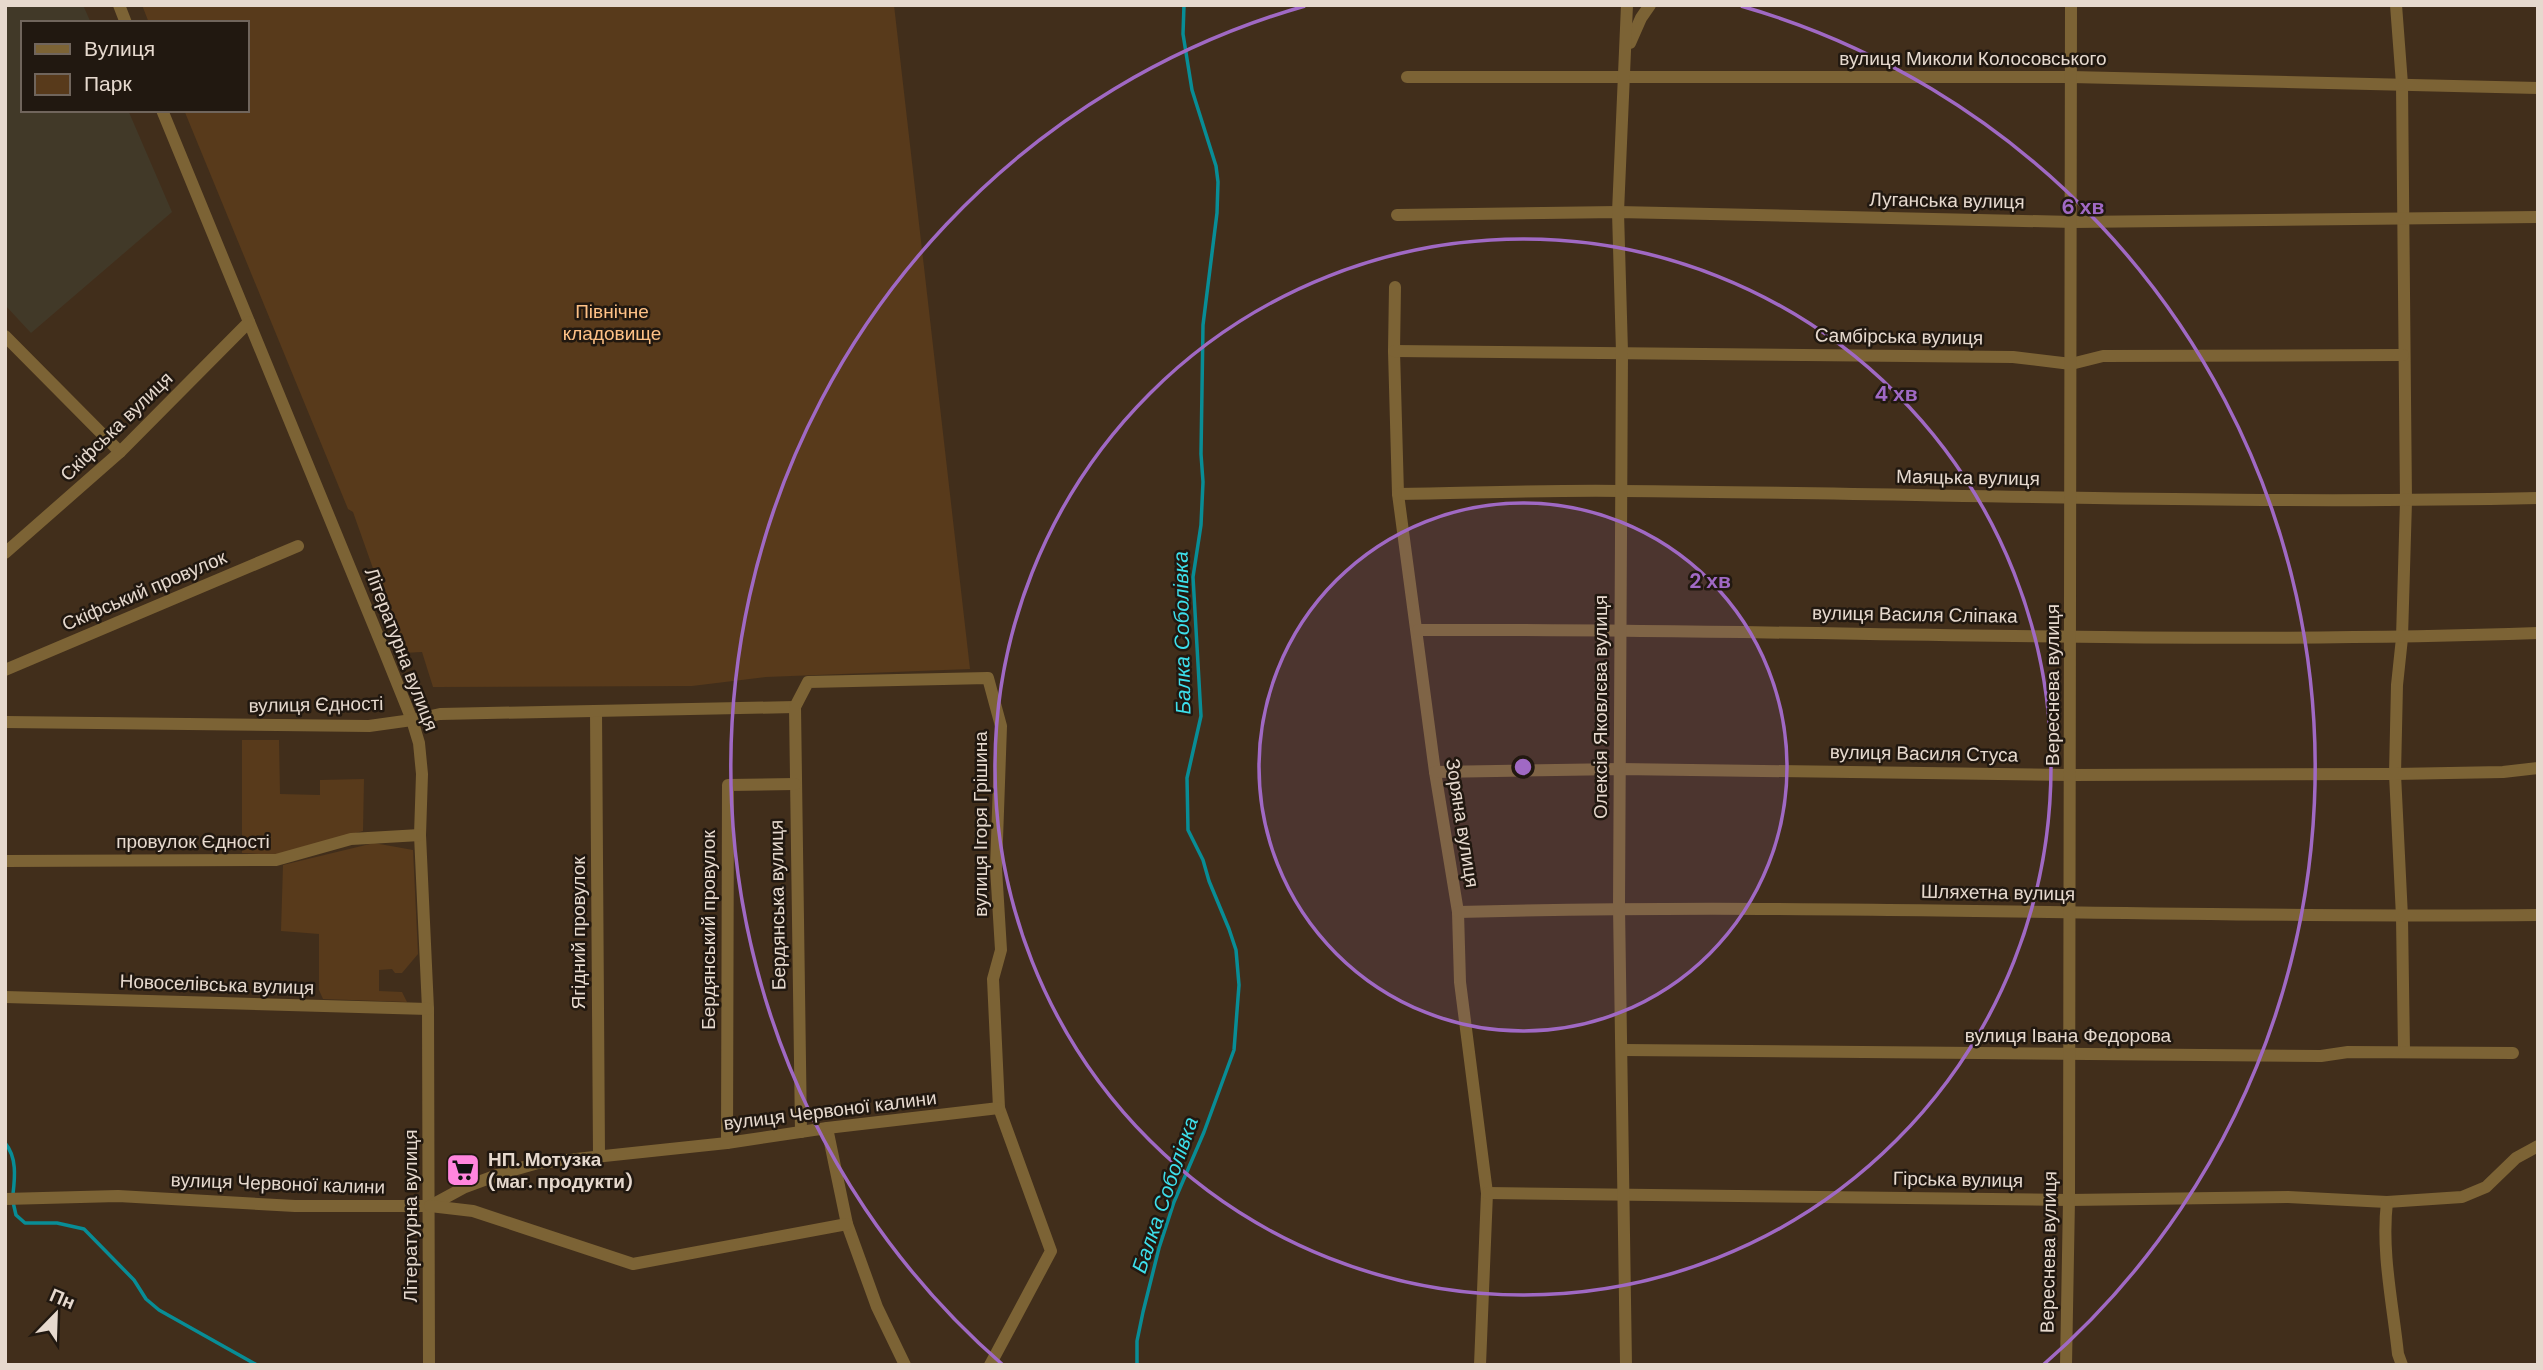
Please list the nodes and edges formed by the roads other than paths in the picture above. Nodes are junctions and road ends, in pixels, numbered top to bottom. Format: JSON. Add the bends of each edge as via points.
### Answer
{"nodes":[{"id":1,"x":1628,"y":5,"type":"edge"},
{"id":2,"x":1650,"y":5,"type":"edge"},
{"id":3,"x":2071,"y":5,"type":"edge"},
{"id":4,"x":2396,"y":5,"type":"edge"},
{"id":5,"x":1627,"y":50,"type":"junction"},
{"id":6,"x":1407,"y":77,"type":"dead end"},
{"id":7,"x":2071,"y":77,"type":"junction"},
{"id":8,"x":1626,"y":78,"type":"junction"},
{"id":9,"x":2402,"y":85,"type":"junction"},
{"id":10,"x":2538,"y":88,"type":"edge"},
{"id":11,"x":163,"y":112,"type":"edge"},
{"id":12,"x":1618,"y":212,"type":"junction"},
{"id":13,"x":1397,"y":215,"type":"dead end"},
{"id":14,"x":2404,"y":217,"type":"junction"},
{"id":15,"x":2538,"y":217,"type":"edge"},
{"id":16,"x":2073,"y":222,"type":"junction"},
{"id":17,"x":1395,"y":287,"type":"dead end"},
{"id":18,"x":249,"y":322,"type":"junction"},
{"id":19,"x":5,"y":336,"type":"edge"},
{"id":20,"x":1394,"y":351,"type":"junction"},
{"id":21,"x":1622,"y":352,"type":"junction"},
{"id":22,"x":2403,"y":355,"type":"junction"},
{"id":23,"x":2071,"y":365,"type":"junction"},
{"id":24,"x":120,"y":452,"type":"junction"},
{"id":25,"x":1620,"y":491,"type":"junction"},
{"id":26,"x":1398,"y":494,"type":"junction"},
{"id":27,"x":2538,"y":498,"type":"edge"},
{"id":28,"x":2072,"y":499,"type":"junction"},
{"id":29,"x":2406,"y":501,"type":"junction"},
{"id":30,"x":5,"y":535,"type":"edge"},
{"id":31,"x":298,"y":546,"type":"dead end"},
{"id":32,"x":10,"y":549,"type":"edge"},
{"id":33,"x":1620,"y":629,"type":"junction"},
{"id":34,"x":1418,"y":630,"type":"junction"},
{"id":35,"x":2538,"y":633,"type":"edge"},
{"id":36,"x":2071,"y":635,"type":"junction"},
{"id":37,"x":2402,"y":638,"type":"junction"},
{"id":38,"x":5,"y":670,"type":"edge"},
{"id":39,"x":808,"y":682,"type":"joint"},
{"id":40,"x":795,"y":707,"type":"junction"},
{"id":41,"x":596,"y":711,"type":"junction"},
{"id":42,"x":412,"y":720,"type":"junction"},
{"id":43,"x":5,"y":722,"type":"edge"},
{"id":44,"x":1620,"y":768,"type":"junction"},
{"id":45,"x":2538,"y":768,"type":"edge"},
{"id":46,"x":1435,"y":772,"type":"junction"},
{"id":47,"x":2395,"y":774,"type":"junction"},
{"id":48,"x":2071,"y":775,"type":"junction"},
{"id":49,"x":794,"y":784,"type":"junction"},
{"id":50,"x":420,"y":835,"type":"junction"},
{"id":51,"x":5,"y":861,"type":"edge"},
{"id":52,"x":1619,"y":907,"type":"junction"},
{"id":53,"x":1458,"y":912,"type":"junction"},
{"id":54,"x":2070,"y":912,"type":"junction"},
{"id":55,"x":2538,"y":915,"type":"edge"},
{"id":56,"x":2402,"y":917,"type":"junction"},
{"id":57,"x":5,"y":997,"type":"edge"},
{"id":58,"x":428,"y":1009,"type":"junction"},
{"id":59,"x":1623,"y":1050,"type":"junction"},
{"id":60,"x":2404,"y":1051,"type":"junction"},
{"id":61,"x":2513,"y":1053,"type":"dead end"},
{"id":62,"x":2069,"y":1054,"type":"junction"},
{"id":63,"x":999,"y":1108,"type":"junction"},
{"id":64,"x":827,"y":1128,"type":"junction"},
{"id":65,"x":801,"y":1132,"type":"junction"},
{"id":66,"x":727,"y":1143,"type":"junction"},
{"id":67,"x":2538,"y":1146,"type":"edge"},
{"id":68,"x":599,"y":1155,"type":"junction"},
{"id":69,"x":1487,"y":1193,"type":"junction"},
{"id":70,"x":1623,"y":1195,"type":"junction"},
{"id":71,"x":5,"y":1199,"type":"edge"},
{"id":72,"x":2069,"y":1200,"type":"junction"},
{"id":73,"x":2387,"y":1202,"type":"junction"},
{"id":74,"x":430,"y":1206,"type":"junction"},
{"id":75,"x":847,"y":1224,"type":"junction"},
{"id":76,"x":429,"y":1365,"type":"edge"},
{"id":77,"x":905,"y":1365,"type":"edge"},
{"id":78,"x":989,"y":1365,"type":"edge"},
{"id":79,"x":1480,"y":1365,"type":"edge"},
{"id":80,"x":1626,"y":1365,"type":"edge"},
{"id":81,"x":2066,"y":1365,"type":"edge"},
{"id":82,"x":2402,"y":1365,"type":"edge"}],
"edges":[{"from":1,"to":5,"type":"street","name":"Олексія Яковлєва вулиця"},
{"from":2,"to":5,"type":"street"},
{"from":3,"to":7,"type":"street","name":"Вереснева вулиця"},
{"from":4,"to":9,"type":"street"},
{"from":5,"to":8,"type":"street","name":"Олексія Яковлєва вулиця"},
{"from":6,"to":8,"type":"street","name":"вулиця Миколи Колосовського"},
{"from":7,"to":8,"type":"street","name":"вулиця Миколи Колосовського"},
{"from":7,"to":9,"type":"street","name":"вулиця Миколи Колосовського"},
{"from":7,"to":16,"type":"street","name":"Вереснева вулиця"},
{"from":8,"to":12,"type":"street","name":"Олексія Яковлєва вулиця"},
{"from":9,"to":10,"type":"street","name":"вулиця Миколи Колосовського"},
{"from":9,"to":14,"type":"street"},
{"from":11,"to":18,"type":"street","name":"Літературна вулиця"},
{"from":12,"to":13,"type":"street","name":"Луганська вулиця"},
{"from":12,"to":16,"type":"street","name":"Луганська вулиця"},
{"from":12,"to":21,"type":"street","name":"Олексія Яковлєва вулиця"},
{"from":14,"to":15,"type":"street","name":"Луганська вулиця"},
{"from":14,"to":16,"type":"street","name":"Луганська вулиця"},
{"from":14,"to":22,"type":"street"},
{"from":16,"to":23,"type":"street","name":"Вереснева вулиця"},
{"from":17,"to":20,"type":"street","name":"Зоряна вулиця"},
{"from":18,"to":24,"type":"street","name":"Скіфська вулиця"},
{"from":18,"to":42,"type":"street","name":"Літературна вулиця"},
{"from":19,"to":24,"type":"street"},
{"from":20,"to":21,"type":"street","name":"Самбірська вулиця"},
{"from":20,"to":26,"type":"street","name":"Зоряна вулиця"},
{"from":21,"to":23,"type":"street","name":"Самбірська вулиця","via":[[2013,357]]},
{"from":21,"to":25,"type":"street","name":"Олексія Яковлєва вулиця"},
{"from":22,"to":23,"type":"street","name":"Самбірська вулиця","via":[[2103,356]]},
{"from":22,"to":29,"type":"street"},
{"from":23,"to":28,"type":"street","name":"Вереснева вулиця"},
{"from":24,"to":32,"type":"street","name":"Скіфська вулиця"},
{"from":25,"to":26,"type":"street","name":"Маяцька вулиця"},
{"from":25,"to":28,"type":"street","name":"Маяцька вулиця"},
{"from":25,"to":33,"type":"street","name":"Олексія Яковлєва вулиця"},
{"from":26,"to":34,"type":"street","name":"Зоряна вулиця"},
{"from":27,"to":29,"type":"street","name":"Маяцька вулиця"},
{"from":28,"to":29,"type":"street","name":"Маяцька вулиця"},
{"from":28,"to":36,"type":"street","name":"Вереснева вулиця"},
{"from":29,"to":37,"type":"street"},
{"from":30,"to":32,"type":"street"},
{"from":31,"to":38,"type":"street","name":"Скіфський провулок"},
{"from":33,"to":34,"type":"street","name":"вулиця Василя Сліпака"},
{"from":33,"to":36,"type":"street","name":"вулиця Василя Сліпака"},
{"from":33,"to":44,"type":"street","name":"Олексія Яковлєва вулиця"},
{"from":34,"to":46,"type":"street","name":"Зоряна вулиця"},
{"from":35,"to":37,"type":"street","name":"вулиця Василя Сліпака"},
{"from":36,"to":37,"type":"street","name":"вулиця Василя Сліпака"},
{"from":36,"to":48,"type":"street","name":"Вереснева вулиця"},
{"from":37,"to":47,"type":"street"},
{"from":39,"to":40,"type":"street","name":"Бердянська вулиця"},
{"from":39,"to":63,"type":"street","name":"вулиця Ігоря Грішина","via":[[988,678],[1001,726],[996,868],[1001,950],[993,979]]},
{"from":40,"to":41,"type":"street","name":"вулиця Єдності"},
{"from":40,"to":49,"type":"street","name":"Бердянська вулиця"},
{"from":41,"to":42,"type":"street","name":"вулиця Єдності","via":[[440,714]]},
{"from":41,"to":68,"type":"street","name":"Ягідний провулок"},
{"from":42,"to":43,"type":"street","name":"вулиця Єдності","via":[[369,726]]},
{"from":42,"to":50,"type":"street","name":"Літературна вулиця","via":[[422,774]]},
{"from":44,"to":46,"type":"street","name":"вулиця Василя Стуса"},
{"from":44,"to":48,"type":"street","name":"вулиця Василя Стуса"},
{"from":44,"to":52,"type":"street","name":"Олексія Яковлєва вулиця"},
{"from":45,"to":47,"type":"street","name":"вулиця Василя Стуса"},
{"from":46,"to":53,"type":"street","name":"Зоряна вулиця"},
{"from":47,"to":48,"type":"street","name":"вулиця Василя Стуса"},
{"from":47,"to":56,"type":"street"},
{"from":48,"to":54,"type":"street","name":"Вереснева вулиця"},
{"from":49,"to":65,"type":"street","name":"Бердянська вулиця"},
{"from":49,"to":66,"type":"street","name":"Бердянський провулок","via":[[727,785]]},
{"from":50,"to":51,"type":"street","name":"провулок Єдності","via":[[351,839],[276,860]]},
{"from":50,"to":58,"type":"street","name":"Літературна вулиця"},
{"from":52,"to":53,"type":"street","name":"Шляхетна вулиця"},
{"from":52,"to":54,"type":"street","name":"Шляхетна вулиця"},
{"from":52,"to":59,"type":"street","name":"Олексія Яковлєва вулиця"},
{"from":53,"to":69,"type":"street","name":"Зоряна вулиця","via":[[1461,994]]},
{"from":54,"to":56,"type":"street","name":"Шляхетна вулиця"},
{"from":54,"to":62,"type":"street","name":"Вереснева вулиця"},
{"from":55,"to":56,"type":"street","name":"Шляхетна вулиця"},
{"from":56,"to":60,"type":"street"},
{"from":57,"to":58,"type":"street","name":"Новоселівська вулиця"},
{"from":58,"to":74,"type":"street","name":"Літературна вулиця"},
{"from":59,"to":62,"type":"street","name":"вулиця Івана Федорова"},
{"from":59,"to":70,"type":"street","name":"Олексія Яковлєва вулиця"},
{"from":60,"to":61,"type":"street","name":"вулиця Івана Федорова"},
{"from":60,"to":62,"type":"street","name":"вулиця Івана Федорова","via":[[2321,1056]]},
{"from":62,"to":72,"type":"street","name":"Вереснева вулиця"},
{"from":63,"to":64,"type":"street","name":"вулиця Червоної калини"},
{"from":63,"to":78,"type":"street","name":"вулиця Ігоря Грішина","via":[[1051,1251]]},
{"from":64,"to":65,"type":"street","name":"вулиця Червоної калини"},
{"from":64,"to":75,"type":"street"},
{"from":65,"to":66,"type":"street","name":"вулиця Червоної калини"},
{"from":66,"to":68,"type":"street","name":"вулиця Червоної калини"},
{"from":67,"to":73,"type":"street","name":"Гірська вулиця","via":[[2516,1158],[2486,1187],[2462,1196]]},
{"from":68,"to":74,"type":"street","name":"вулиця Червоної калини","via":[[503,1173]]},
{"from":69,"to":70,"type":"street","name":"Гірська вулиця"},
{"from":69,"to":79,"type":"street","name":"Зоряна вулиця"},
{"from":70,"to":72,"type":"street","name":"Гірська вулиця"},
{"from":70,"to":80,"type":"street","name":"Олексія Яковлєва вулиця"},
{"from":71,"to":74,"type":"street","name":"вулиця Червоної калини","via":[[118,1196],[295,1206]]},
{"from":72,"to":73,"type":"street","name":"Гірська вулиця","via":[[2288,1197]]},
{"from":72,"to":81,"type":"street","name":"Вереснева вулиця"},
{"from":73,"to":82,"type":"street","via":[[2388,1254]]},
{"from":74,"to":75,"type":"street","via":[[473,1211],[633,1264]]},
{"from":74,"to":76,"type":"street","name":"Літературна вулиця"},
{"from":75,"to":77,"type":"street","via":[[877,1307]]}]}
